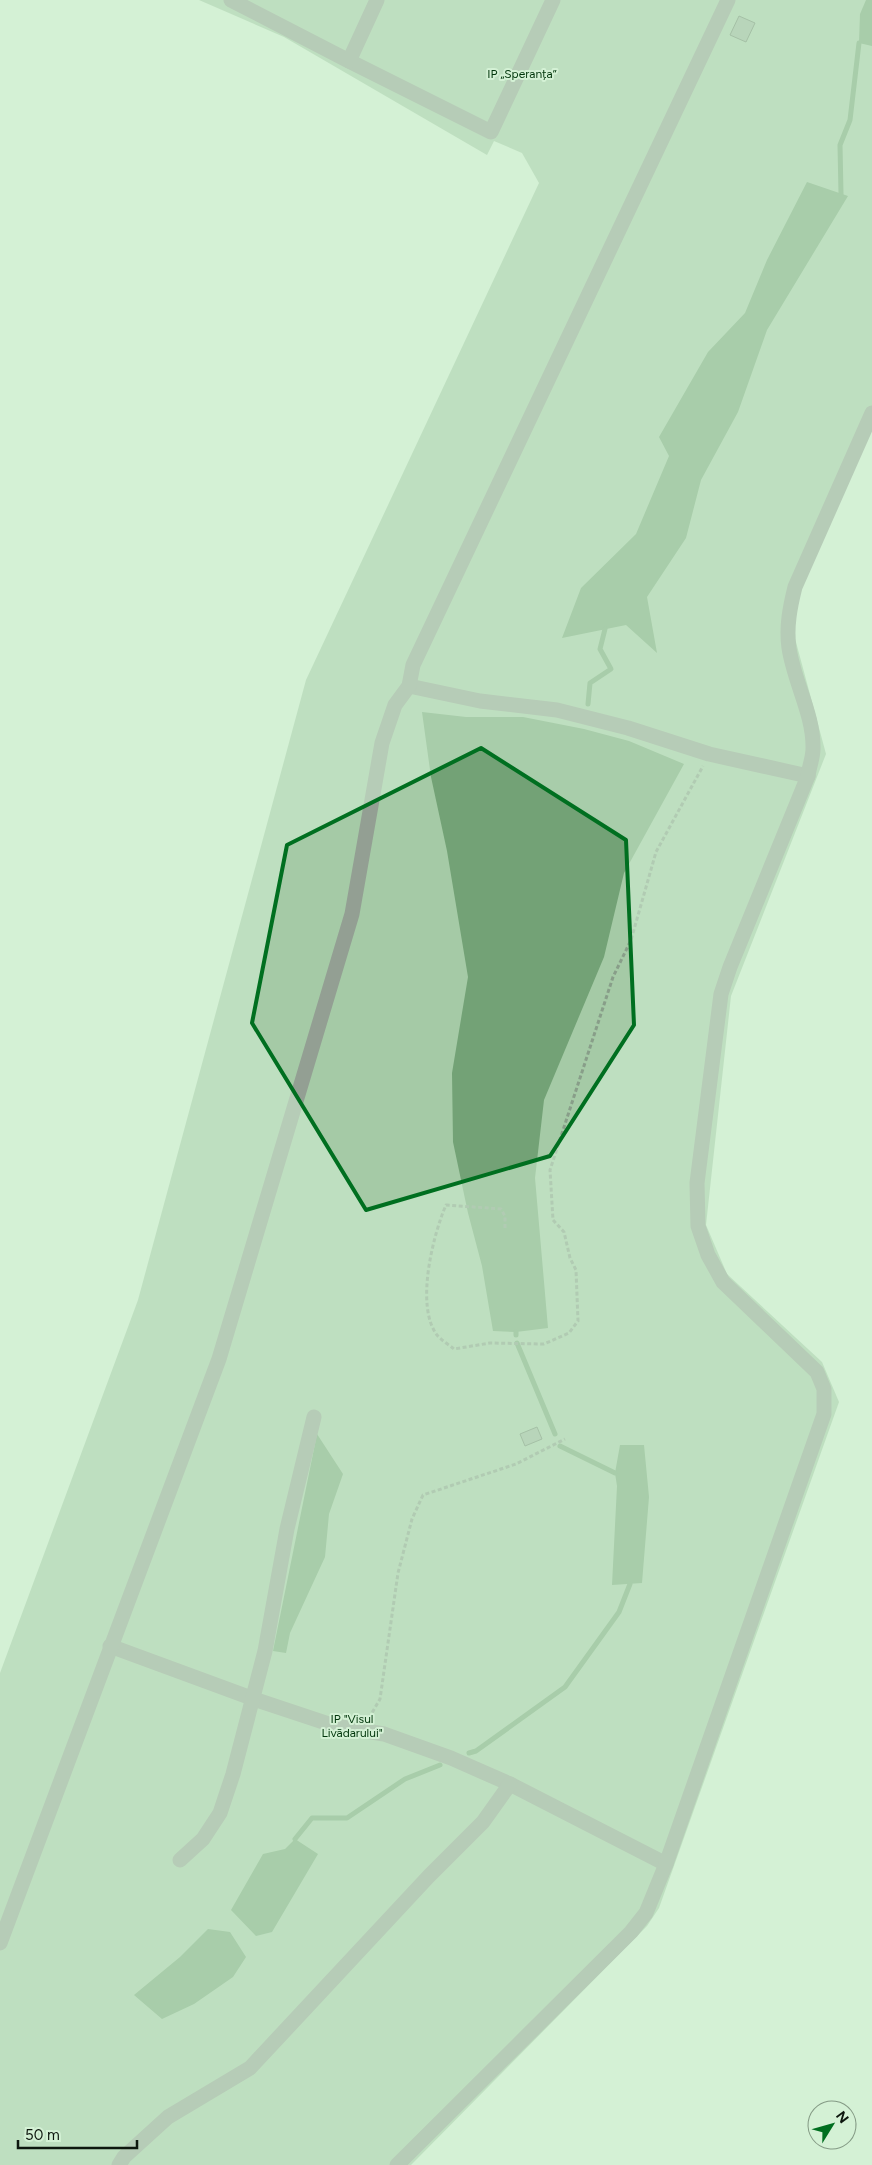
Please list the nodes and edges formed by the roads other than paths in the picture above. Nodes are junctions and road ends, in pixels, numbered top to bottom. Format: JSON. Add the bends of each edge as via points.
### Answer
{"nodes":[{"id":1,"x":231,"y":0,"type":"edge"},
{"id":2,"x":377,"y":0,"type":"edge"},
{"id":3,"x":553,"y":0,"type":"edge"},
{"id":4,"x":728,"y":0,"type":"edge"},
{"id":5,"x":349,"y":62,"type":"junction"},
{"id":6,"x":872,"y":414,"type":"edge"},
{"id":7,"x":409,"y":686,"type":"junction"},
{"id":8,"x":808,"y":776,"type":"junction"},
{"id":9,"x":314,"y":1417,"type":"dead end"},
{"id":10,"x":110,"y":1646,"type":"junction"},
{"id":11,"x":254,"y":1699,"type":"junction"},
{"id":12,"x":510,"y":1784,"type":"junction"},
{"id":13,"x":180,"y":1860,"type":"dead end"},
{"id":14,"x":666,"y":1864,"type":"junction"},
{"id":15,"x":0,"y":1943,"type":"edge"},
{"id":16,"x":119,"y":2165,"type":"edge"},
{"id":17,"x":397,"y":2165,"type":"edge"}],
"edges":[{"from":1,"to":5,"type":"street"},
{"from":2,"to":5,"type":"street"},
{"from":3,"to":5,"type":"street","via":[[492,132]]},
{"from":4,"to":7,"type":"street","via":[[413,665]]},
{"from":6,"to":8,"type":"street","via":[[796,587],[789,612],[789,646],[795,679],[812,726],[813,750]]},
{"from":7,"to":8,"type":"street","via":[[480,701],[557,710],[709,754]]},
{"from":7,"to":10,"type":"street","via":[[395,705],[382,743],[352,914],[219,1359]]},
{"from":8,"to":14,"type":"street","via":[[721,994],[697,1183],[698,1226],[722,1282],[816,1372],[824,1389],[824,1414]]},
{"from":9,"to":11,"type":"street"},
{"from":10,"to":11,"type":"street"},
{"from":10,"to":15,"type":"street"},
{"from":11,"to":12,"type":"street","via":[[335,1726],[384,1734]]},
{"from":11,"to":13,"type":"street","via":[[220,1813],[203,1839]]},
{"from":12,"to":14,"type":"street"},
{"from":12,"to":16,"type":"street","via":[[483,1822],[250,2068],[168,2117]]},
{"from":14,"to":17,"type":"street","via":[[646,1913],[631,1932]]}]}
